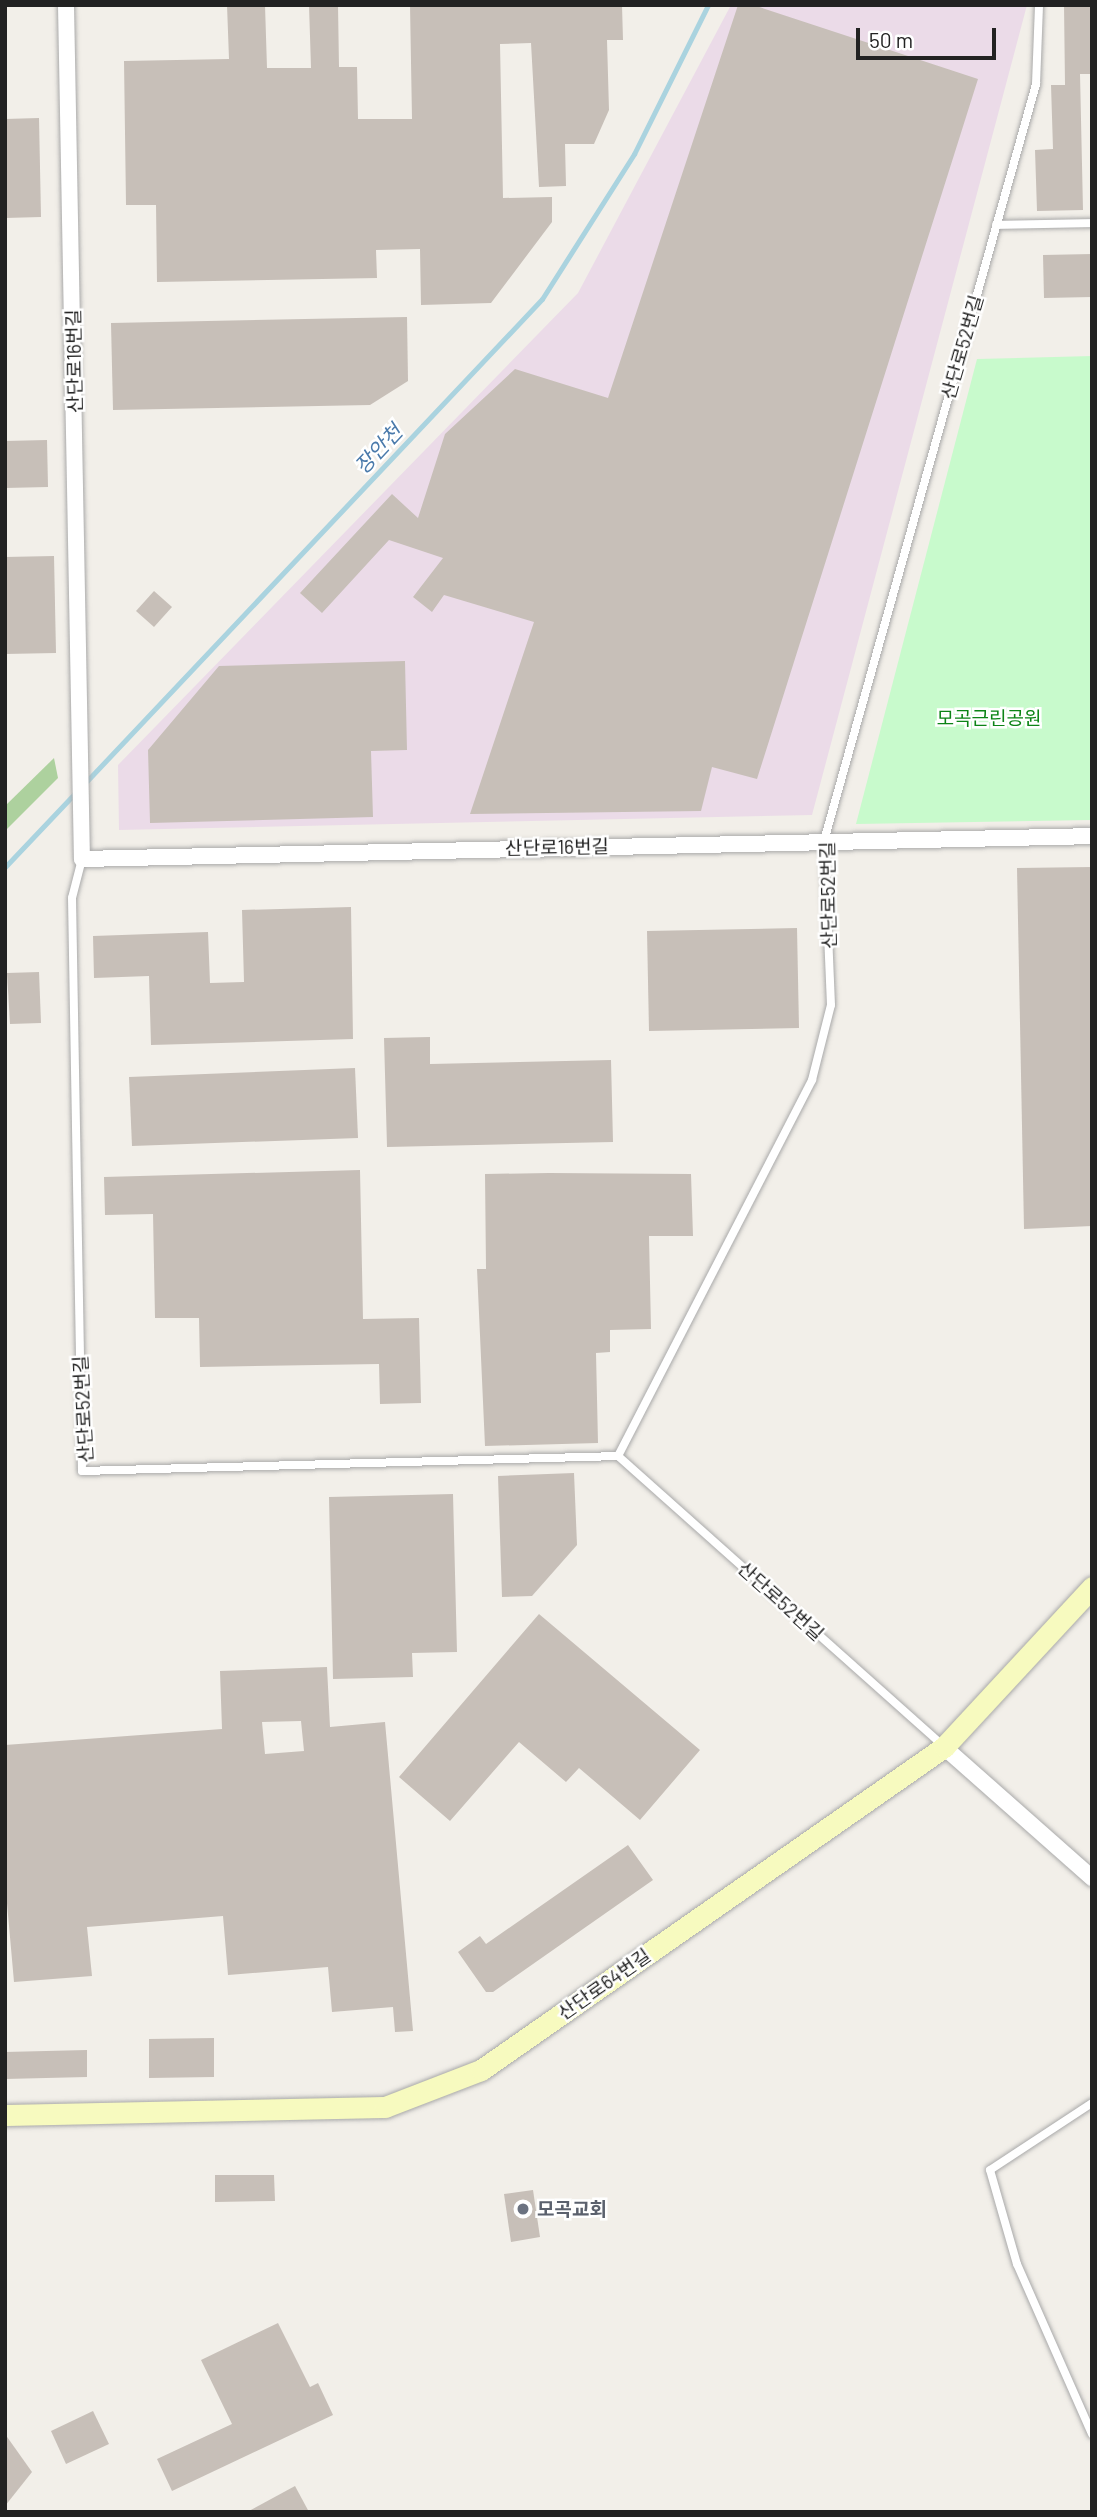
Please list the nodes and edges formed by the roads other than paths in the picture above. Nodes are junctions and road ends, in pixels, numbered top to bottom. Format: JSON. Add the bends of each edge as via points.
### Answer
{"nodes":[{"id":1,"x":66,"y":5,"type":"edge"},
{"id":2,"x":1040,"y":5,"type":"edge"},
{"id":3,"x":1092,"y":223,"type":"edge"},
{"id":4,"x":996,"y":225,"type":"junction"},
{"id":5,"x":1092,"y":836,"type":"edge"},
{"id":6,"x":824,"y":841,"type":"junction"},
{"id":7,"x":82,"y":859,"type":"junction"},
{"id":8,"x":618,"y":1456,"type":"junction"},
{"id":9,"x":1092,"y":1587,"type":"edge"},
{"id":10,"x":944,"y":1747,"type":"junction"},
{"id":11,"x":1092,"y":1878,"type":"edge"},
{"id":12,"x":1092,"y":2103,"type":"edge"},
{"id":13,"x":5,"y":2115,"type":"edge"},
{"id":14,"x":1092,"y":2434,"type":"edge"}],
"edges":[{"from":1,"to":7,"type":"street","name":"산단로16번길"},
{"from":2,"to":4,"type":"lane","name":"산단로52번길","via":[[1036,83]]},
{"from":3,"to":4,"type":"lane"},
{"from":4,"to":6,"type":"lane","name":"산단로52번길"},
{"from":5,"to":6,"type":"street","name":"산단로16번길"},
{"from":6,"to":7,"type":"street","name":"산단로16번길"},
{"from":6,"to":8,"type":"lane","name":"산단로52번길","via":[[831,1006],[812,1080]]},
{"from":7,"to":8,"type":"lane","name":"산단로52번길","via":[[72,898],[82,1471]]},
{"from":8,"to":10,"type":"lane","name":"산단로52번길"},
{"from":9,"to":10,"type":"street","name":"산단로64번길"},
{"from":10,"to":11,"type":"street"},
{"from":10,"to":13,"type":"street","name":"산단로64번길","via":[[481,2070],[385,2107]]},
{"from":12,"to":14,"type":"lane","via":[[990,2170],[1017,2264]]}]}
